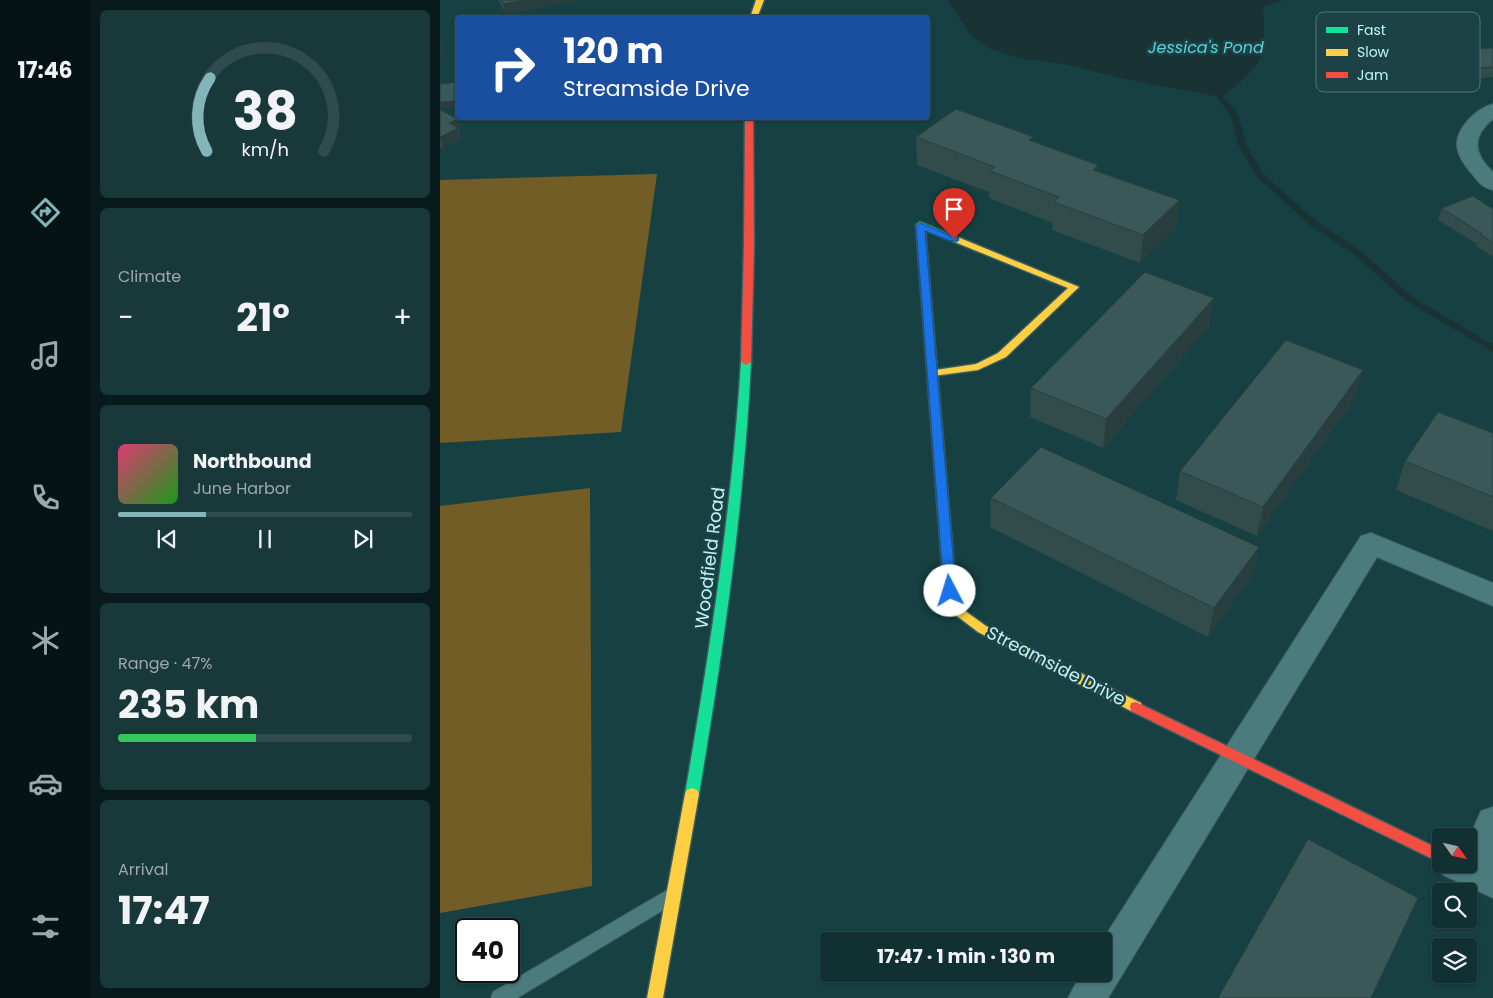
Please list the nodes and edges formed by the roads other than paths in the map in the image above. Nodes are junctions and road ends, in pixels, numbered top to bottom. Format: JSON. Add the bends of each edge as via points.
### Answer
{"nodes":[{"id":1,"x":760,"y":0,"type":"edge"},
{"id":2,"x":754,"y":15,"type":"edge"},
{"id":3,"x":1493,"y":110,"type":"edge"},
{"id":4,"x":748,"y":120,"type":"edge"},
{"id":5,"x":1493,"y":184,"type":"edge"},
{"id":6,"x":933,"y":373,"type":"junction"},
{"id":7,"x":1493,"y":595,"type":"edge"},
{"id":8,"x":1237,"y":758,"type":"junction"},
{"id":9,"x":1493,"y":822,"type":"edge"},
{"id":10,"x":1478,"y":847,"type":"edge"},
{"id":11,"x":1432,"y":853,"type":"edge"},
{"id":12,"x":676,"y":893,"type":"junction"},
{"id":13,"x":1112,"y":958,"type":"edge"},
{"id":14,"x":1097,"y":982,"type":"edge"},
{"id":15,"x":500,"y":998,"type":"edge"},
{"id":16,"x":654,"y":998,"type":"edge"},
{"id":17,"x":1087,"y":998,"type":"edge"}],
"edges":[{"from":1,"to":2,"type":"street"},
{"from":3,"to":5,"type":"street","via":[[1470,130],[1466,143],[1468,156]]},
{"from":4,"to":12,"type":"street","name":"Woodfield Road","via":[[751,210],[740,462],[728,578]]},
{"from":6,"to":6,"type":"street","name":"Streamside Drive","via":[[920,226],[1074,287],[1002,355],[978,367]]},
{"from":6,"to":8,"type":"street","name":"Streamside Drive","via":[[950,591],[961,614],[982,629]]},
{"from":7,"to":8,"type":"street","via":[[1371,543]]},
{"from":8,"to":11,"type":"street","name":"Streamside Drive"},
{"from":8,"to":13,"type":"street"},
{"from":9,"to":10,"type":"street","name":"Streamside Drive"},
{"from":12,"to":15,"type":"lane"},
{"from":12,"to":16,"type":"street","name":"Woodfield Road"},
{"from":14,"to":17,"type":"street"}]}
